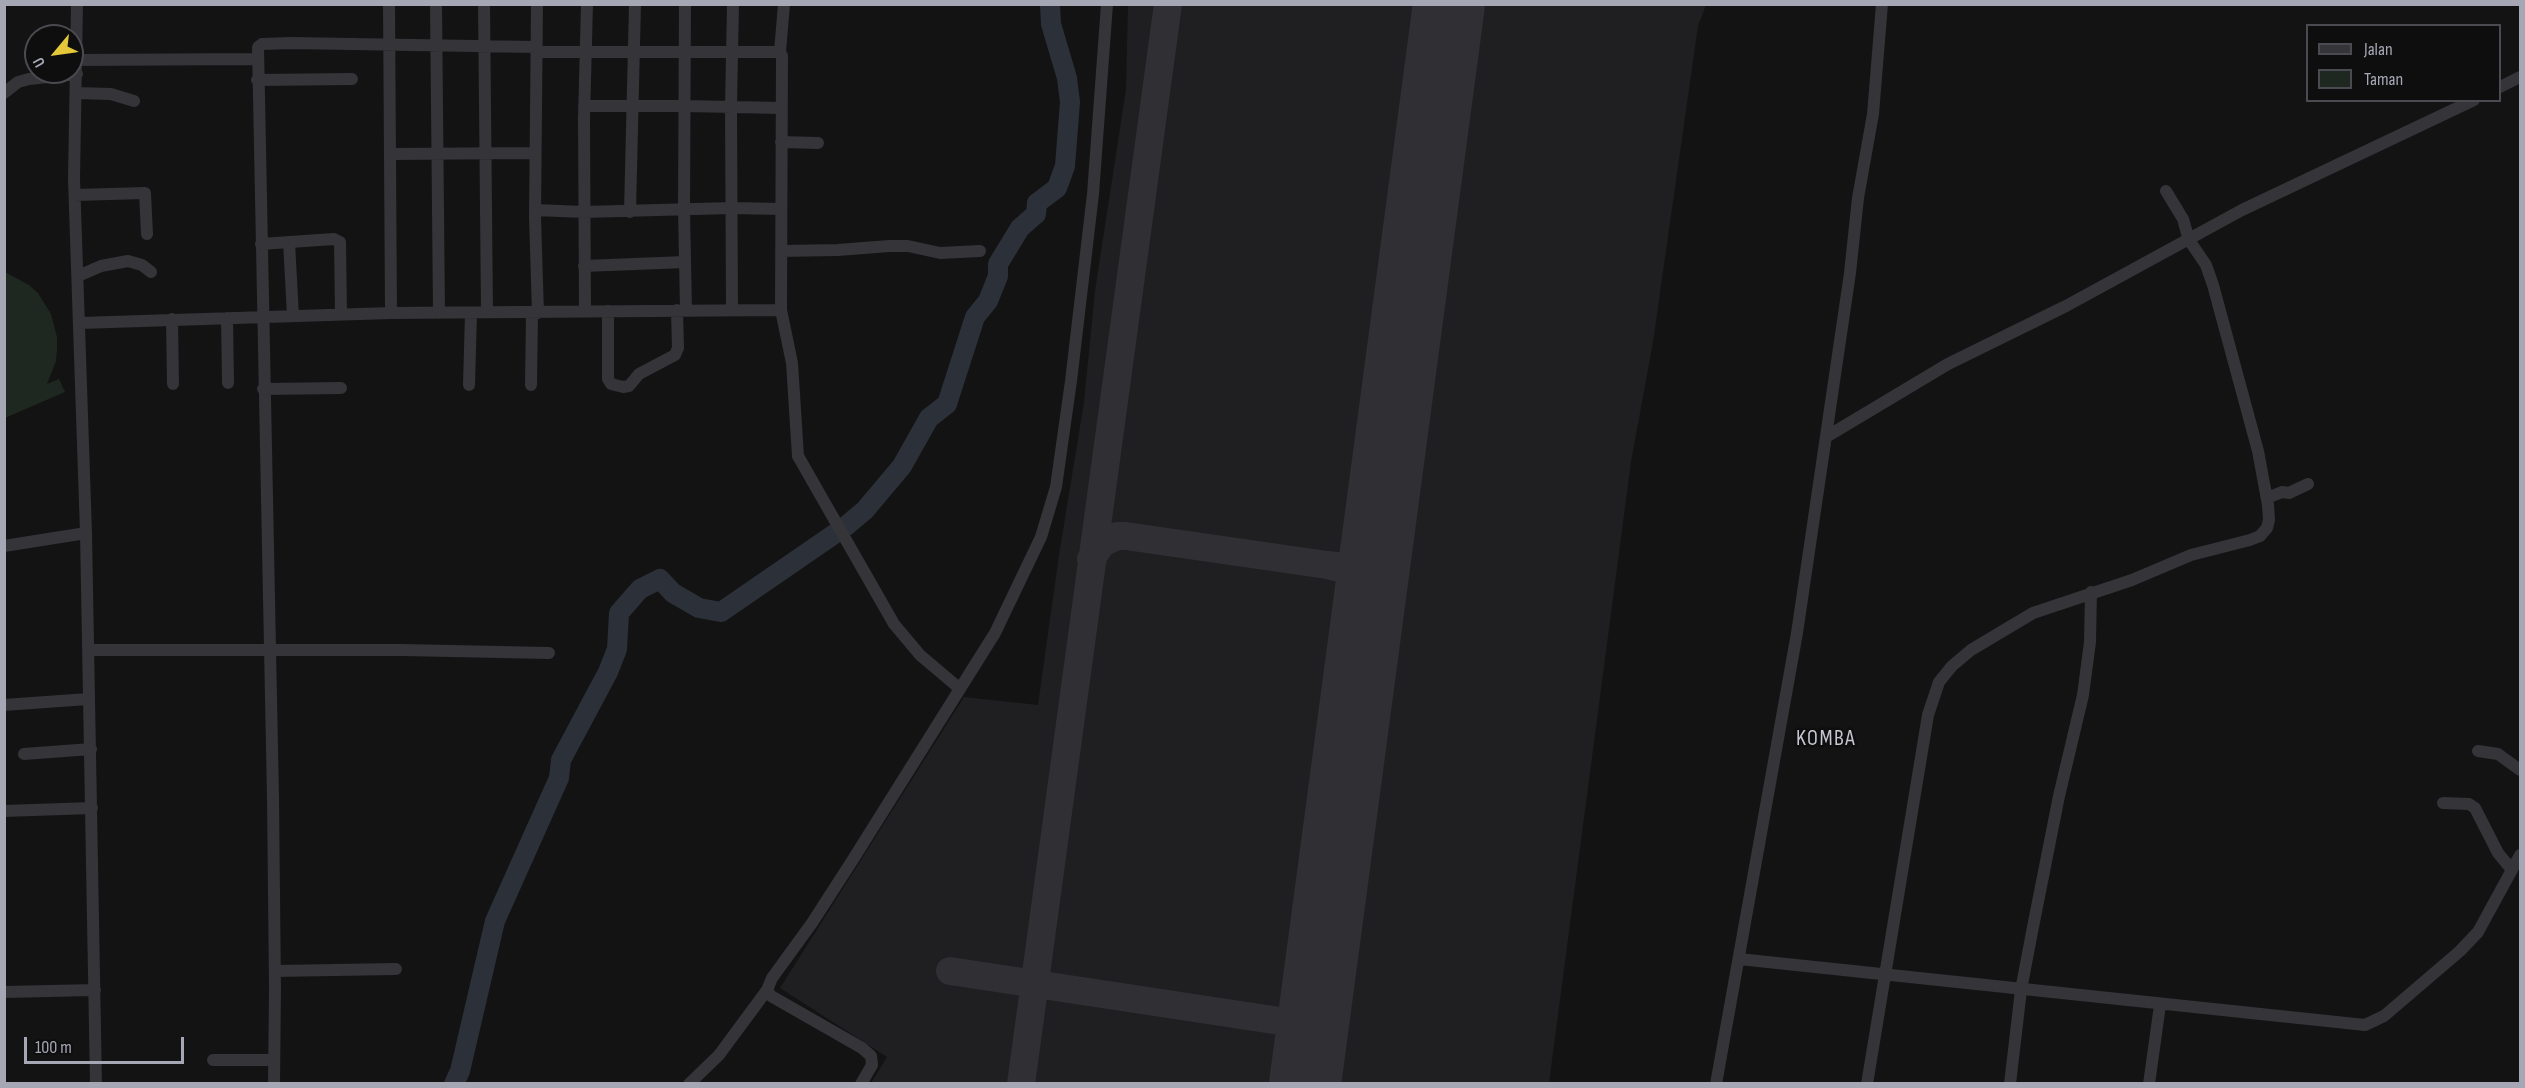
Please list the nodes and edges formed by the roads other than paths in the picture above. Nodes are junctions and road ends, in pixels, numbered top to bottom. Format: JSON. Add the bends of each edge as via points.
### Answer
{"nodes":[{"id":1,"x":77,"y":4,"type":"edge"},
{"id":2,"x":389,"y":4,"type":"edge"},
{"id":3,"x":436,"y":4,"type":"edge"},
{"id":4,"x":484,"y":4,"type":"edge"},
{"id":5,"x":537,"y":4,"type":"edge"},
{"id":6,"x":587,"y":4,"type":"edge"},
{"id":7,"x":635,"y":4,"type":"edge"},
{"id":8,"x":685,"y":4,"type":"edge"},
{"id":9,"x":733,"y":4,"type":"edge"},
{"id":10,"x":784,"y":4,"type":"edge"},
{"id":11,"x":1107,"y":4,"type":"edge"},
{"id":12,"x":1882,"y":4,"type":"edge"},
{"id":13,"x":77,"y":24,"type":"edge"},
{"id":14,"x":389,"y":44,"type":"junction"},
{"id":15,"x":436,"y":46,"type":"junction"},
{"id":16,"x":485,"y":47,"type":"junction"},
{"id":17,"x":536,"y":49,"type":"junction"},
{"id":18,"x":585,"y":51,"type":"junction"},
{"id":19,"x":635,"y":51,"type":"junction"},
{"id":20,"x":684,"y":52,"type":"junction"},
{"id":21,"x":731,"y":52,"type":"junction"},
{"id":22,"x":780,"y":52,"type":"junction"},
{"id":23,"x":257,"y":59,"type":"junction"},
{"id":24,"x":84,"y":60,"type":"edge"},
{"id":25,"x":2520,"y":77,"type":"edge"},
{"id":26,"x":352,"y":79,"type":"dead end"},
{"id":27,"x":24,"y":80,"type":"edge"},
{"id":28,"x":257,"y":80,"type":"junction"},
{"id":29,"x":77,"y":84,"type":"edge"},
{"id":30,"x":2501,"y":86,"type":"edge"},
{"id":31,"x":4,"y":93,"type":"edge"},
{"id":32,"x":77,"y":93,"type":"junction"},
{"id":33,"x":134,"y":100,"type":"dead end"},
{"id":34,"x":2470,"y":102,"type":"edge"},
{"id":35,"x":584,"y":106,"type":"junction"},
{"id":36,"x":633,"y":106,"type":"junction"},
{"id":37,"x":685,"y":106,"type":"junction"},
{"id":38,"x":731,"y":106,"type":"junction"},
{"id":39,"x":781,"y":108,"type":"junction"},
{"id":40,"x":781,"y":142,"type":"junction"},
{"id":41,"x":818,"y":143,"type":"dead end"},
{"id":42,"x":438,"y":153,"type":"junction"},
{"id":43,"x":486,"y":153,"type":"junction"},
{"id":44,"x":534,"y":153,"type":"junction"},
{"id":45,"x":391,"y":154,"type":"junction"},
{"id":46,"x":2166,"y":191,"type":"dead end"},
{"id":47,"x":75,"y":195,"type":"junction"},
{"id":48,"x":732,"y":208,"type":"junction"},
{"id":49,"x":684,"y":209,"type":"junction"},
{"id":50,"x":781,"y":209,"type":"junction"},
{"id":51,"x":535,"y":210,"type":"junction"},
{"id":52,"x":584,"y":212,"type":"junction"},
{"id":53,"x":630,"y":212,"type":"junction"},
{"id":54,"x":147,"y":234,"type":"dead end"},
{"id":55,"x":2189,"y":240,"type":"junction"},
{"id":56,"x":290,"y":242,"type":"junction"},
{"id":57,"x":261,"y":244,"type":"junction"},
{"id":58,"x":781,"y":251,"type":"junction"},
{"id":59,"x":980,"y":251,"type":"dead end"},
{"id":60,"x":686,"y":262,"type":"junction"},
{"id":61,"x":584,"y":266,"type":"junction"},
{"id":62,"x":151,"y":272,"type":"dead end"},
{"id":63,"x":78,"y":276,"type":"junction"},
{"id":64,"x":732,"y":309,"type":"junction"},
{"id":65,"x":682,"y":310,"type":"junction"},
{"id":66,"x":781,"y":310,"type":"junction"},
{"id":67,"x":585,"y":311,"type":"junction"},
{"id":68,"x":608,"y":311,"type":"junction"},
{"id":69,"x":487,"y":312,"type":"junction"},
{"id":70,"x":391,"y":313,"type":"junction"},
{"id":71,"x":439,"y":313,"type":"junction"},
{"id":72,"x":471,"y":313,"type":"junction"},
{"id":73,"x":535,"y":313,"type":"junction"},
{"id":74,"x":341,"y":314,"type":"junction"},
{"id":75,"x":293,"y":316,"type":"junction"},
{"id":76,"x":227,"y":318,"type":"junction"},
{"id":77,"x":262,"y":318,"type":"junction"},
{"id":78,"x":172,"y":319,"type":"junction"},
{"id":79,"x":80,"y":322,"type":"junction"},
{"id":80,"x":228,"y":383,"type":"dead end"},
{"id":81,"x":173,"y":384,"type":"dead end"},
{"id":82,"x":469,"y":385,"type":"dead end"},
{"id":83,"x":531,"y":385,"type":"dead end"},
{"id":84,"x":340,"y":388,"type":"dead end"},
{"id":85,"x":263,"y":389,"type":"junction"},
{"id":86,"x":1826,"y":437,"type":"junction"},
{"id":87,"x":2308,"y":484,"type":"dead end"},
{"id":88,"x":2267,"y":498,"type":"junction"},
{"id":89,"x":86,"y":533,"type":"junction"},
{"id":90,"x":4,"y":546,"type":"edge"},
{"id":91,"x":2091,"y":592,"type":"junction"},
{"id":92,"x":88,"y":650,"type":"junction"},
{"id":93,"x":269,"y":651,"type":"junction"},
{"id":94,"x":549,"y":652,"type":"dead end"},
{"id":95,"x":959,"y":687,"type":"junction"},
{"id":96,"x":88,"y":699,"type":"junction"},
{"id":97,"x":4,"y":705,"type":"edge"},
{"id":98,"x":91,"y":749,"type":"junction"},
{"id":99,"x":2478,"y":751,"type":"dead end"},
{"id":100,"x":24,"y":754,"type":"dead end"},
{"id":101,"x":2520,"y":770,"type":"edge"},
{"id":102,"x":2443,"y":803,"type":"dead end"},
{"id":103,"x":92,"y":808,"type":"junction"},
{"id":104,"x":4,"y":811,"type":"edge"},
{"id":105,"x":2520,"y":855,"type":"edge"},
{"id":106,"x":2512,"y":870,"type":"junction"},
{"id":107,"x":1739,"y":959,"type":"junction"},
{"id":108,"x":396,"y":969,"type":"dead end"},
{"id":109,"x":275,"y":971,"type":"junction"},
{"id":110,"x":1886,"y":974,"type":"junction"},
{"id":111,"x":95,"y":990,"type":"junction"},
{"id":112,"x":767,"y":990,"type":"junction"},
{"id":113,"x":2022,"y":990,"type":"junction"},
{"id":114,"x":4,"y":992,"type":"edge"},
{"id":115,"x":2160,"y":1005,"type":"junction"},
{"id":116,"x":213,"y":1060,"type":"dead end"},
{"id":117,"x":274,"y":1060,"type":"junction"},
{"id":118,"x":96,"y":1083,"type":"edge"},
{"id":119,"x":274,"y":1083,"type":"edge"},
{"id":120,"x":689,"y":1083,"type":"edge"},
{"id":121,"x":861,"y":1083,"type":"edge"},
{"id":122,"x":1716,"y":1083,"type":"edge"},
{"id":123,"x":1867,"y":1083,"type":"edge"},
{"id":124,"x":2010,"y":1083,"type":"edge"},
{"id":125,"x":2148,"y":1083,"type":"edge"}],
"edges":[{"from":1,"to":13,"type":"street"},
{"from":2,"to":14,"type":"street"},
{"from":3,"to":15,"type":"street"},
{"from":4,"to":16,"type":"street"},
{"from":5,"to":17,"type":"street"},
{"from":6,"to":18,"type":"street"},
{"from":7,"to":19,"type":"street"},
{"from":8,"to":20,"type":"street"},
{"from":9,"to":21,"type":"street"},
{"from":10,"to":22,"type":"street"},
{"from":11,"to":95,"type":"street","via":[[1093,194],[1056,487],[1041,537],[1012,600]]},
{"from":12,"to":86,"type":"street","via":[[1872,114]]},
{"from":14,"to":15,"type":"street"},
{"from":14,"to":23,"type":"street","via":[[262,44]]},
{"from":14,"to":45,"type":"street"},
{"from":15,"to":16,"type":"street"},
{"from":15,"to":42,"type":"street"},
{"from":16,"to":17,"type":"street"},
{"from":16,"to":43,"type":"street"},
{"from":17,"to":18,"type":"street"},
{"from":17,"to":44,"type":"street"},
{"from":18,"to":19,"type":"street"},
{"from":18,"to":35,"type":"street"},
{"from":19,"to":20,"type":"street"},
{"from":19,"to":36,"type":"street"},
{"from":20,"to":21,"type":"street"},
{"from":20,"to":37,"type":"street"},
{"from":21,"to":22,"type":"street"},
{"from":21,"to":38,"type":"street"},
{"from":22,"to":39,"type":"street"},
{"from":23,"to":24,"type":"street"},
{"from":23,"to":28,"type":"street"},
{"from":25,"to":30,"type":"street"},
{"from":26,"to":28,"type":"street"},
{"from":27,"to":31,"type":"street"},
{"from":28,"to":57,"type":"street"},
{"from":29,"to":32,"type":"street"},
{"from":32,"to":33,"type":"street","via":[[111,94]]},
{"from":32,"to":47,"type":"street"},
{"from":34,"to":55,"type":"street","via":[[2242,210]]},
{"from":35,"to":36,"type":"street"},
{"from":35,"to":52,"type":"street"},
{"from":36,"to":37,"type":"street"},
{"from":36,"to":53,"type":"street"},
{"from":37,"to":38,"type":"street"},
{"from":37,"to":49,"type":"street"},
{"from":38,"to":39,"type":"street"},
{"from":38,"to":48,"type":"street"},
{"from":39,"to":40,"type":"street"},
{"from":40,"to":41,"type":"street"},
{"from":40,"to":50,"type":"street"},
{"from":42,"to":43,"type":"street"},
{"from":42,"to":45,"type":"street"},
{"from":42,"to":71,"type":"street"},
{"from":43,"to":44,"type":"street"},
{"from":43,"to":69,"type":"street"},
{"from":44,"to":51,"type":"street"},
{"from":45,"to":70,"type":"street"},
{"from":46,"to":55,"type":"street","via":[[2183,219]]},
{"from":47,"to":54,"type":"street","via":[[145,193]]},
{"from":47,"to":63,"type":"street"},
{"from":48,"to":49,"type":"street"},
{"from":48,"to":50,"type":"street"},
{"from":48,"to":64,"type":"street"},
{"from":49,"to":53,"type":"street"},
{"from":49,"to":60,"type":"street"},
{"from":50,"to":58,"type":"street"},
{"from":51,"to":52,"type":"street"},
{"from":51,"to":73,"type":"street"},
{"from":52,"to":53,"type":"street"},
{"from":52,"to":61,"type":"street"},
{"from":55,"to":86,"type":"street","via":[[1948,364]]},
{"from":55,"to":88,"type":"street","via":[[2206,265],[2213,285]]},
{"from":56,"to":57,"type":"street"},
{"from":56,"to":74,"type":"street","via":[[340,242]]},
{"from":56,"to":75,"type":"street"},
{"from":57,"to":77,"type":"street"},
{"from":58,"to":59,"type":"street","via":[[889,246],[940,253]]},
{"from":58,"to":66,"type":"street"},
{"from":60,"to":61,"type":"street"},
{"from":60,"to":65,"type":"street"},
{"from":61,"to":67,"type":"street"},
{"from":62,"to":63,"type":"street","via":[[128,261]]},
{"from":63,"to":79,"type":"street"},
{"from":64,"to":65,"type":"street"},
{"from":64,"to":66,"type":"street"},
{"from":65,"to":68,"type":"street"},
{"from":65,"to":68,"type":"street","via":[[675,355],[623,387],[608,379]]},
{"from":66,"to":95,"type":"street","via":[[792,363],[798,456],[894,624],[920,655]]},
{"from":67,"to":68,"type":"street"},
{"from":67,"to":73,"type":"street"},
{"from":69,"to":72,"type":"street"},
{"from":69,"to":73,"type":"street"},
{"from":70,"to":71,"type":"street"},
{"from":70,"to":74,"type":"street"},
{"from":71,"to":72,"type":"street"},
{"from":72,"to":82,"type":"street"},
{"from":73,"to":83,"type":"street"},
{"from":74,"to":75,"type":"street"},
{"from":75,"to":77,"type":"street"},
{"from":76,"to":77,"type":"street"},
{"from":76,"to":78,"type":"street"},
{"from":76,"to":80,"type":"street"},
{"from":77,"to":85,"type":"street"},
{"from":78,"to":79,"type":"street"},
{"from":78,"to":81,"type":"street"},
{"from":79,"to":89,"type":"street"},
{"from":84,"to":85,"type":"street"},
{"from":85,"to":93,"type":"street"},
{"from":86,"to":107,"type":"street","via":[[1797,633]]},
{"from":87,"to":88,"type":"street"},
{"from":88,"to":91,"type":"street","via":[[2269,520],[2260,536],[2191,555]]},
{"from":89,"to":90,"type":"street"},
{"from":89,"to":92,"type":"street"},
{"from":91,"to":110,"type":"street","via":[[2033,613],[1971,650],[1938,682],[1928,715]]},
{"from":91,"to":113,"type":"street","via":[[2090,642],[2082,695]]},
{"from":92,"to":93,"type":"street"},
{"from":92,"to":96,"type":"street"},
{"from":93,"to":94,"type":"street"},
{"from":93,"to":109,"type":"street"},
{"from":95,"to":112,"type":"street"},
{"from":96,"to":97,"type":"street"},
{"from":96,"to":98,"type":"street"},
{"from":98,"to":100,"type":"street"},
{"from":98,"to":103,"type":"street"},
{"from":99,"to":101,"type":"street","via":[[2498,754]]},
{"from":102,"to":106,"type":"street","via":[[2469,804],[2475,808],[2498,853]]},
{"from":103,"to":104,"type":"street"},
{"from":103,"to":111,"type":"street"},
{"from":105,"to":106,"type":"street"},
{"from":106,"to":115,"type":"street","via":[[2478,932],[2384,1016],[2369,1024]]},
{"from":107,"to":110,"type":"street"},
{"from":107,"to":122,"type":"street"},
{"from":108,"to":109,"type":"street"},
{"from":109,"to":117,"type":"street"},
{"from":110,"to":113,"type":"street"},
{"from":110,"to":123,"type":"street"},
{"from":111,"to":114,"type":"street"},
{"from":111,"to":118,"type":"street"},
{"from":112,"to":120,"type":"street","via":[[719,1055]]},
{"from":112,"to":121,"type":"street","via":[[871,1056],[872,1065]]},
{"from":113,"to":115,"type":"street"},
{"from":113,"to":124,"type":"street"},
{"from":115,"to":125,"type":"street"},
{"from":116,"to":117,"type":"street"},
{"from":117,"to":119,"type":"street"}]}
